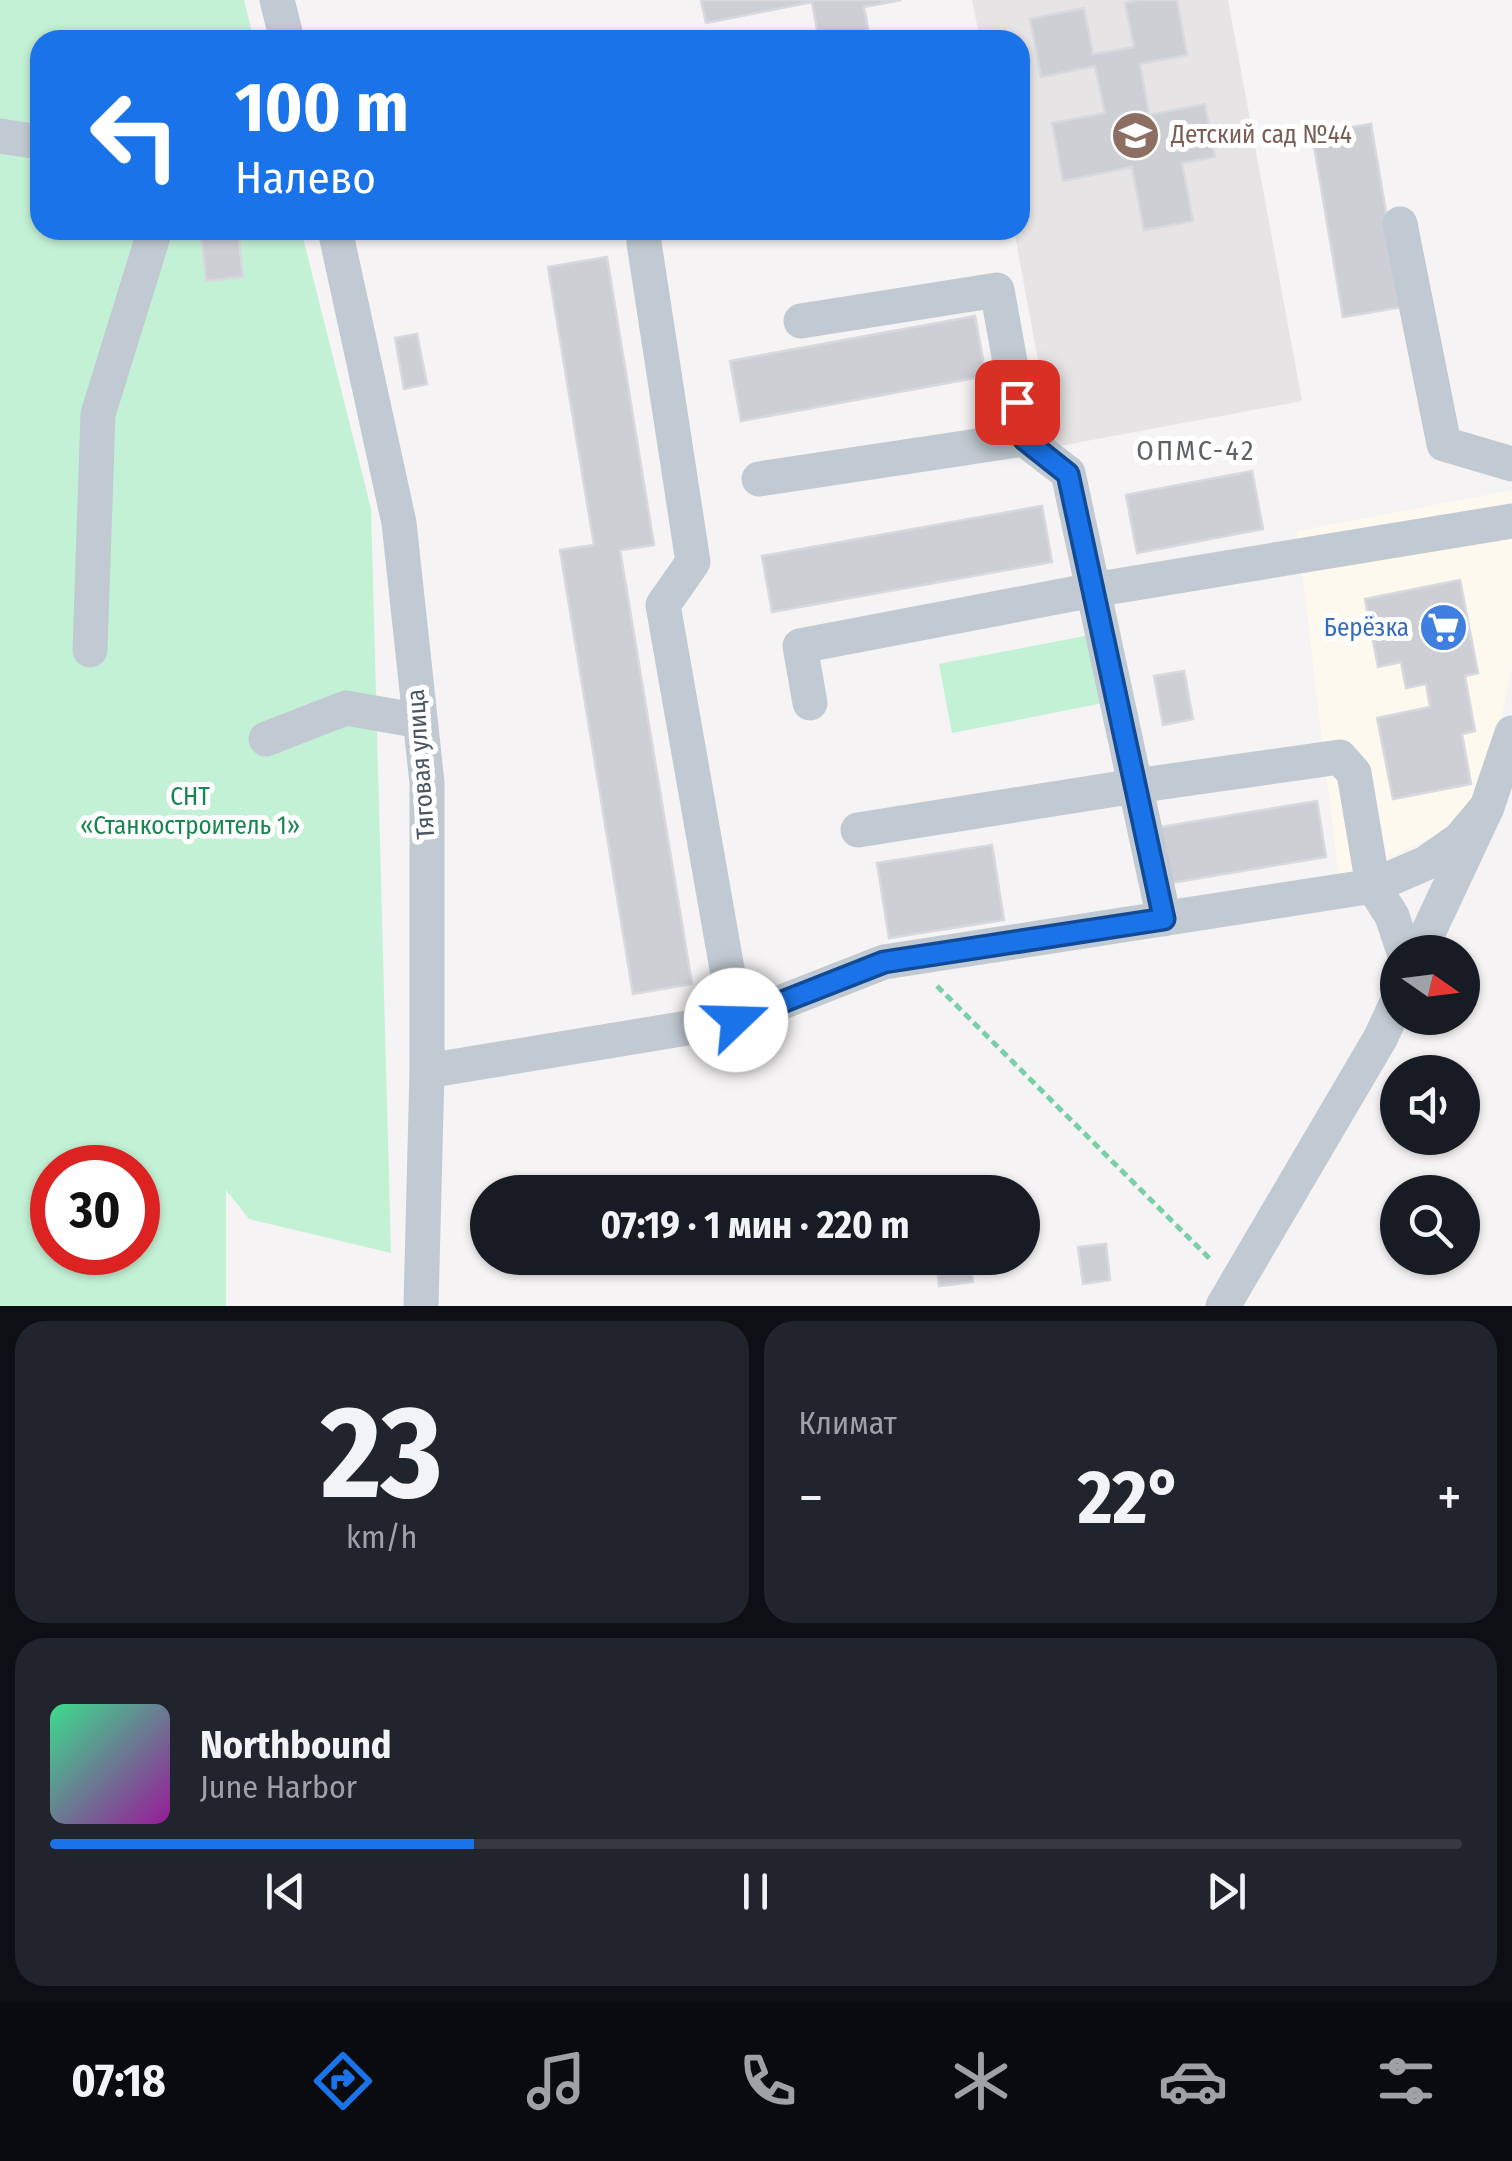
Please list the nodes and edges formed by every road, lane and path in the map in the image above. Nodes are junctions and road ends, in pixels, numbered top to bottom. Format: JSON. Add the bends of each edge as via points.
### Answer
{"nodes":[{"id":1,"x":277,"y":0,"type":"edge"},
{"id":2,"x":285,"y":30,"type":"edge"},
{"id":3,"x":0,"y":136,"type":"edge"},
{"id":4,"x":30,"y":140,"type":"edge"},
{"id":5,"x":1400,"y":224,"type":"dead end"},
{"id":6,"x":151,"y":240,"type":"edge"},
{"id":7,"x":337,"y":240,"type":"edge"},
{"id":8,"x":644,"y":242,"type":"dead end"},
{"id":9,"x":802,"y":321,"type":"dead end"},
{"id":10,"x":1024,"y":439,"type":"junction"},
{"id":11,"x":1512,"y":464,"type":"edge"},
{"id":12,"x":759,"y":479,"type":"dead end"},
{"id":13,"x":1512,"y":521,"type":"edge"},
{"id":14,"x":1093,"y":590,"type":"junction"},
{"id":15,"x":90,"y":650,"type":"dead end"},
{"id":16,"x":810,"y":703,"type":"dead end"},
{"id":17,"x":420,"y":720,"type":"junction"},
{"id":18,"x":1512,"y":732,"type":"edge"},
{"id":19,"x":266,"y":739,"type":"dead end"},
{"id":20,"x":1135,"y":786,"type":"junction"},
{"id":21,"x":1487,"y":807,"type":"junction"},
{"id":22,"x":858,"y":830,"type":"dead end"},
{"id":23,"x":1373,"y":886,"type":"junction"},
{"id":24,"x":1437,"y":914,"type":"junction"},
{"id":25,"x":1392,"y":916,"type":"junction"},
{"id":26,"x":1164,"y":919,"type":"junction"},
{"id":27,"x":1400,"y":935,"type":"edge"},
{"id":28,"x":1427,"y":935,"type":"edge"},
{"id":29,"x":910,"y":960,"type":"junction"},
{"id":30,"x":736,"y":1020,"type":"junction"},
{"id":31,"x":1382,"y":1035,"type":"edge"},
{"id":32,"x":428,"y":1071,"type":"junction"},
{"id":33,"x":1230,"y":1295,"type":"edge"},
{"id":34,"x":422,"y":1306,"type":"edge"}],
"edges":[{"from":1,"to":2,"type":"street"},
{"from":3,"to":4,"type":"street"},
{"from":5,"to":11,"type":"street","via":[[1444,444]]},
{"from":6,"to":15,"type":"street","via":[[98,414]]},
{"from":7,"to":17,"type":"street","name":"Тяговая улица","via":[[399,523]]},
{"from":8,"to":30,"type":"street","via":[[693,562],[663,605]]},
{"from":9,"to":10,"type":"street","via":[[997,290]]},
{"from":10,"to":12,"type":"street"},
{"from":10,"to":14,"type":"street","via":[[1068,474]]},
{"from":13,"to":14,"type":"street"},
{"from":14,"to":16,"type":"street","via":[[800,646]]},
{"from":14,"to":20,"type":"street"},
{"from":17,"to":19,"type":"street","via":[[346,708]]},
{"from":17,"to":32,"type":"street","name":"Тяговая улица"},
{"from":18,"to":21,"type":"street"},
{"from":20,"to":22,"type":"street"},
{"from":20,"to":23,"type":"street","via":[[1340,758],[1354,773]]},
{"from":20,"to":26,"type":"street"},
{"from":21,"to":23,"type":"street","via":[[1426,864]]},
{"from":21,"to":24,"type":"street"},
{"from":23,"to":25,"type":"street"},
{"from":23,"to":26,"type":"street"},
{"from":24,"to":25,"type":"street","via":[[1420,923]]},
{"from":24,"to":28,"type":"street"},
{"from":25,"to":27,"type":"street"},
{"from":26,"to":29,"type":"street"},
{"from":29,"to":30,"type":"street","via":[[884,962]]},
{"from":29,"to":33,"type":"path"},
{"from":30,"to":32,"type":"street"},
{"from":31,"to":33,"type":"street"},
{"from":32,"to":34,"type":"street","name":"Тяговая улица"}]}
